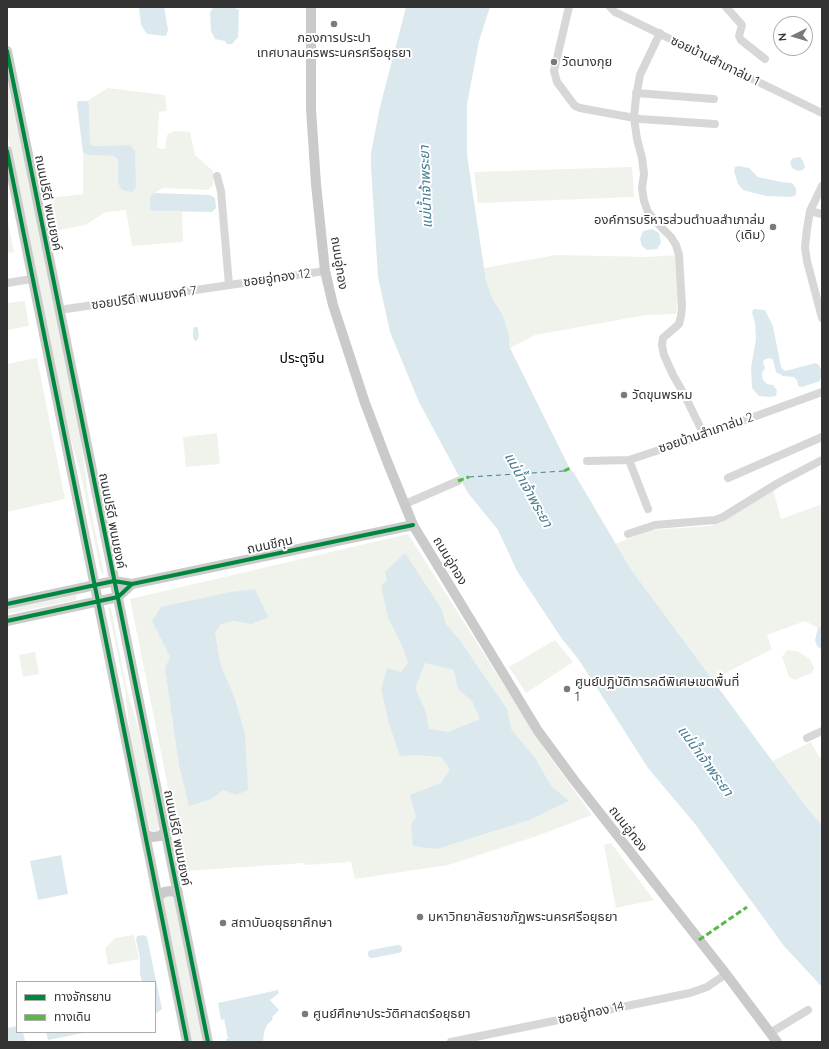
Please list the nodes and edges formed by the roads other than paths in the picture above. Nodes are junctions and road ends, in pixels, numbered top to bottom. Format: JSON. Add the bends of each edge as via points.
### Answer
{"nodes":[{"id":1,"x":311,"y":7,"type":"edge"},
{"id":2,"x":569,"y":7,"type":"edge"},
{"id":3,"x":610,"y":7,"type":"edge"},
{"id":4,"x":726,"y":7,"type":"edge"},
{"id":5,"x":660,"y":33,"type":"junction"},
{"id":6,"x":7,"y":51,"type":"edge"},
{"id":7,"x":765,"y":59,"type":"dead end"},
{"id":8,"x":636,"y":93,"type":"junction"},
{"id":9,"x":714,"y":99,"type":"dead end"},
{"id":10,"x":822,"y":113,"type":"edge"},
{"id":11,"x":634,"y":118,"type":"junction"},
{"id":12,"x":715,"y":124,"type":"dead end"},
{"id":13,"x":7,"y":151,"type":"edge"},
{"id":14,"x":217,"y":176,"type":"dead end"},
{"id":15,"x":822,"y":186,"type":"edge"},
{"id":16,"x":810,"y":211,"type":"junction"},
{"id":17,"x":822,"y":214,"type":"edge"},
{"id":18,"x":326,"y":271,"type":"junction"},
{"id":19,"x":32,"y":279,"type":"junction"},
{"id":20,"x":7,"y":283,"type":"edge"},
{"id":21,"x":229,"y":285,"type":"junction"},
{"id":22,"x":819,"y":299,"type":"edge"},
{"id":23,"x":59,"y":310,"type":"junction"},
{"id":24,"x":822,"y":318,"type":"edge"},
{"id":25,"x":822,"y":392,"type":"edge"},
{"id":26,"x":704,"y":435,"type":"junction"},
{"id":27,"x":822,"y":437,"type":"edge"},
{"id":28,"x":629,"y":460,"type":"junction"},
{"id":29,"x":822,"y":460,"type":"edge"},
{"id":30,"x":587,"y":461,"type":"dead end"},
{"id":31,"x":728,"y":478,"type":"dead end"},
{"id":32,"x":458,"y":481,"type":"dead end"},
{"id":33,"x":405,"y":504,"type":"junction"},
{"id":34,"x":648,"y":509,"type":"dead end"},
{"id":35,"x":413,"y":525,"type":"junction"},
{"id":36,"x":628,"y":534,"type":"dead end"},
{"id":37,"x":114,"y":581,"type":"junction"},
{"id":38,"x":132,"y":584,"type":"junction"},
{"id":39,"x":94,"y":585,"type":"junction"},
{"id":40,"x":118,"y":597,"type":"junction"},
{"id":41,"x":98,"y":601,"type":"junction"},
{"id":42,"x":7,"y":604,"type":"edge"},
{"id":43,"x":7,"y":621,"type":"edge"},
{"id":44,"x":822,"y":731,"type":"edge"},
{"id":45,"x":807,"y":738,"type":"dead end"},
{"id":46,"x":165,"y":831,"type":"junction"},
{"id":47,"x":145,"y":835,"type":"junction"},
{"id":48,"x":178,"y":893,"type":"junction"},
{"id":49,"x":158,"y":897,"type":"junction"},
{"id":50,"x":726,"y":974,"type":"junction"},
{"id":51,"x":808,"y":1010,"type":"dead end"},
{"id":52,"x":770,"y":1034,"type":"junction"},
{"id":53,"x":187,"y":1042,"type":"edge"},
{"id":54,"x":208,"y":1042,"type":"edge"},
{"id":55,"x":451,"y":1042,"type":"edge"},
{"id":56,"x":777,"y":1042,"type":"edge"}],
"edges":[{"from":1,"to":18,"type":"main road","name":"ถนนอู่ทอง","via":[[311,109]]},
{"from":2,"to":11,"type":"street","via":[[554,71],[557,82],[575,106]]},
{"from":3,"to":5,"type":"street","name":"ซอยบ้านสำเภาล่ม 1","via":[[615,12]]},
{"from":4,"to":7,"type":"street","via":[[742,26],[739,36],[741,40]]},
{"from":5,"to":8,"type":"street","via":[[640,75]]},
{"from":5,"to":10,"type":"street","name":"ซอยบ้านสำเภาล่ม 1"},
{"from":6,"to":23,"type":"main road","name":"ถนนปรีดี พนมยงค์"},
{"from":8,"to":9,"type":"street"},
{"from":8,"to":11,"type":"street"},
{"from":11,"to":12,"type":"street"},
{"from":11,"to":26,"type":"street","via":[[644,174],[644,201],[648,212],[671,237],[680,255],[681,316],[679,324],[664,338],[664,355]]},
{"from":13,"to":19,"type":"main road"},
{"from":14,"to":21,"type":"street","via":[[221,191]]},
{"from":15,"to":16,"type":"street"},
{"from":16,"to":17,"type":"street"},
{"from":16,"to":22,"type":"street","via":[[805,247]]},
{"from":18,"to":21,"type":"street","name":"ซอยอู่ทอง 12"},
{"from":18,"to":33,"type":"main road","name":"ถนนอู่ทอง","via":[[333,305],[365,402]]},
{"from":19,"to":20,"type":"street"},
{"from":19,"to":39,"type":"main road"},
{"from":21,"to":23,"type":"street","name":"ซอยปรีดี พนมยงค์ 7"},
{"from":22,"to":24,"type":"street"},
{"from":23,"to":37,"type":"main road","name":"ถนนปรีดี พนมยงค์"},
{"from":25,"to":26,"type":"street","name":"ซอยบ้านสำเภาล่ม 2"},
{"from":26,"to":28,"type":"street","name":"ซอยบ้านสำเภาล่ม 2"},
{"from":27,"to":31,"type":"street"},
{"from":28,"to":30,"type":"street","name":"ซอยบ้านสำเภาล่ม 2"},
{"from":28,"to":34,"type":"street"},
{"from":29,"to":36,"type":"street","via":[[778,483],[723,517],[715,520],[655,525]]},
{"from":32,"to":33,"type":"street"},
{"from":33,"to":35,"type":"main road","name":"ถนนอู่ทอง"},
{"from":35,"to":38,"type":"main road","name":"ถนนชีกุน"},
{"from":35,"to":50,"type":"main road","name":"ถนนอู่ทอง","via":[[538,731]]},
{"from":37,"to":38,"type":"main road","name":"ถนนชีกุน"},
{"from":37,"to":39,"type":"main road","name":"ถนนชีกุน"},
{"from":37,"to":40,"type":"main road","name":"ถนนปรีดี พนมยงค์"},
{"from":38,"to":40,"type":"main road"},
{"from":39,"to":41,"type":"main road"},
{"from":39,"to":42,"type":"main road","name":"ถนนชีกุน"},
{"from":40,"to":41,"type":"main road"},
{"from":40,"to":46,"type":"main road","name":"ถนนปรีดี พนมยงค์"},
{"from":41,"to":43,"type":"main road"},
{"from":41,"to":47,"type":"main road"},
{"from":44,"to":45,"type":"street"},
{"from":46,"to":47,"type":"main road","via":[[160,836]]},
{"from":46,"to":48,"type":"main road","name":"ถนนปรีดี พนมยงค์"},
{"from":47,"to":49,"type":"main road"},
{"from":48,"to":49,"type":"main road","via":[[164,892]]},
{"from":48,"to":54,"type":"main road","name":"ถนนปรีดี พนมยงค์"},
{"from":49,"to":53,"type":"main road"},
{"from":50,"to":52,"type":"main road","name":"ถนนอู่ทอง"},
{"from":50,"to":55,"type":"street","name":"ซอยอู่ทอง 14","via":[[707,987],[690,993]]},
{"from":51,"to":52,"type":"street"},
{"from":52,"to":56,"type":"main road","name":"ถนนอู่ทอง"}]}
